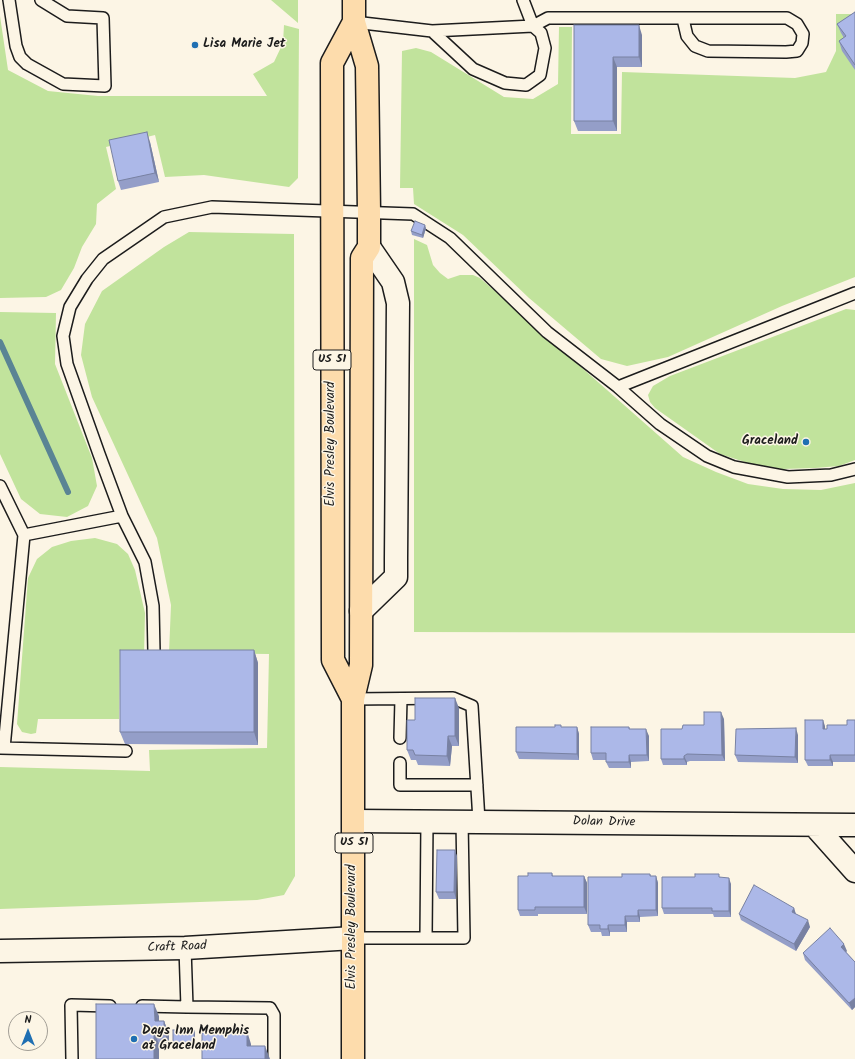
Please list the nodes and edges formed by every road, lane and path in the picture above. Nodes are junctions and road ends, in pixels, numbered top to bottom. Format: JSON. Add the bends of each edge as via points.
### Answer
{"nodes":[{"id":1,"x":9,"y":0,"type":"edge"},
{"id":2,"x":41,"y":0,"type":"edge"},
{"id":3,"x":354,"y":0,"type":"edge"},
{"id":4,"x":523,"y":0,"type":"edge"},
{"id":5,"x":683,"y":19,"type":"junction"},
{"id":6,"x":354,"y":22,"type":"junction"},
{"id":7,"x":533,"y":26,"type":"junction"},
{"id":8,"x":432,"y":31,"type":"junction"},
{"id":9,"x":333,"y":210,"type":"junction"},
{"id":10,"x":369,"y":212,"type":"junction"},
{"id":11,"x":369,"y":247,"type":"junction"},
{"id":12,"x":855,"y":293,"type":"edge"},
{"id":13,"x":618,"y":387,"type":"junction"},
{"id":14,"x":855,"y":469,"type":"edge"},
{"id":15,"x":0,"y":486,"type":"edge"},
{"id":16,"x":122,"y":516,"type":"junction"},
{"id":17,"x":24,"y":534,"type":"junction"},
{"id":18,"x":361,"y":611,"type":"junction"},
{"id":19,"x":154,"y":652,"type":"edge"},
{"id":20,"x":353,"y":699,"type":"junction"},
{"id":21,"x":401,"y":699,"type":"junction"},
{"id":22,"x":400,"y":738,"type":"dead end"},
{"id":23,"x":2,"y":748,"type":"edge"},
{"id":24,"x":126,"y":751,"type":"edge"},
{"id":25,"x":400,"y":762,"type":"dead end"},
{"id":26,"x":477,"y":785,"type":"junction"},
{"id":27,"x":354,"y":821,"type":"junction"},
{"id":28,"x":426,"y":821,"type":"junction"},
{"id":29,"x":470,"y":821,"type":"junction"},
{"id":30,"x":814,"y":825,"type":"junction"},
{"id":31,"x":855,"y":825,"type":"edge"},
{"id":32,"x":855,"y":871,"type":"edge"},
{"id":33,"x":354,"y":938,"type":"junction"},
{"id":34,"x":426,"y":938,"type":"junction"},
{"id":35,"x":185,"y":948,"type":"junction"},
{"id":36,"x":0,"y":951,"type":"edge"},
{"id":37,"x":118,"y":1006,"type":"edge"},
{"id":38,"x":133,"y":1006,"type":"edge"},
{"id":39,"x":187,"y":1007,"type":"junction"},
{"id":40,"x":72,"y":1059,"type":"edge"},
{"id":41,"x":274,"y":1059,"type":"edge"},
{"id":42,"x":352,"y":1059,"type":"edge"}],
"edges":[{"from":1,"to":2,"type":"lane","via":[[16,46],[20,57],[27,64],[63,84],[105,86],[103,18],[67,16]]},
{"from":3,"to":6,"type":"main road","name":"Elvis Presley Boulevard","number":"US 51"},
{"from":4,"to":7,"type":"lane"},
{"from":5,"to":5,"type":"lane","via":[[787,18],[797,24],[803,34],[802,43],[797,51],[786,52],[708,51],[695,46],[687,36]]},
{"from":5,"to":7,"type":"lane","via":[[548,18]]},
{"from":6,"to":8,"type":"lane"},
{"from":6,"to":9,"type":"main road","name":"Elvis Presley Boulevard","number":"US 51","via":[[332,63]]},
{"from":6,"to":10,"type":"main road","name":"Elvis Presley Boulevard","number":"US 51","via":[[367,66]]},
{"from":7,"to":8,"type":"lane"},
{"from":7,"to":8,"type":"lane","via":[[541,33],[545,48],[540,75],[526,85],[505,83],[473,69]]},
{"from":9,"to":10,"type":"lane"},
{"from":9,"to":16,"type":"lane","via":[[212,207],[164,217],[103,259],[87,279],[70,307],[63,336],[67,364]]},
{"from":9,"to":20,"type":"main road","name":"Elvis Presley Boulevard","number":"US 51","via":[[333,660]]},
{"from":10,"to":11,"type":"main road","name":"Elvis Presley Boulevard","number":"US 51"},
{"from":10,"to":13,"type":"lane","via":[[414,214],[450,238],[547,332]]},
{"from":11,"to":18,"type":"main road","name":"Elvis Presley Boulevard","number":"US 51","via":[[362,258]]},
{"from":11,"to":18,"type":"street","via":[[393,282],[398,303],[396,577]]},
{"from":12,"to":13,"type":"lane"},
{"from":13,"to":14,"type":"lane","via":[[660,424],[691,446],[734,467],[788,477],[831,475]]},
{"from":15,"to":17,"type":"lane"},
{"from":16,"to":17,"type":"lane"},
{"from":16,"to":19,"type":"lane","via":[[145,562],[153,606]]},
{"from":17,"to":23,"type":"lane"},
{"from":18,"to":20,"type":"main road","name":"Elvis Presley Boulevard","number":"US 51","via":[[362,665]]},
{"from":20,"to":21,"type":"lane"},
{"from":20,"to":27,"type":"main road","name":"Elvis Presley Boulevard","number":"US 51"},
{"from":21,"to":22,"type":"lane"},
{"from":21,"to":26,"type":"lane","via":[[453,698],[472,706]]},
{"from":23,"to":24,"type":"lane"},
{"from":25,"to":26,"type":"lane","via":[[400,785]]},
{"from":26,"to":29,"type":"lane"},
{"from":27,"to":28,"type":"street","name":"Dolan Drive"},
{"from":27,"to":33,"type":"main road","name":"Elvis Presley Boulevard","number":"US 51"},
{"from":28,"to":29,"type":"street","name":"Dolan Drive"},
{"from":28,"to":34,"type":"lane"},
{"from":29,"to":30,"type":"street","name":"Dolan Drive"},
{"from":29,"to":34,"type":"lane","via":[[464,938]]},
{"from":30,"to":31,"type":"street","name":"Dolan Drive"},
{"from":30,"to":32,"type":"street"},
{"from":33,"to":34,"type":"lane"},
{"from":33,"to":35,"type":"street","name":"Craft Road"},
{"from":33,"to":42,"type":"main road","name":"Elvis Presley Boulevard","number":"US 51"},
{"from":35,"to":36,"type":"street","name":"Craft Road"},
{"from":35,"to":39,"type":"lane"},
{"from":37,"to":40,"type":"lane","via":[[71,1005]]},
{"from":38,"to":39,"type":"lane"},
{"from":39,"to":41,"type":"lane","via":[[270,1008],[274,1015]]}]}
